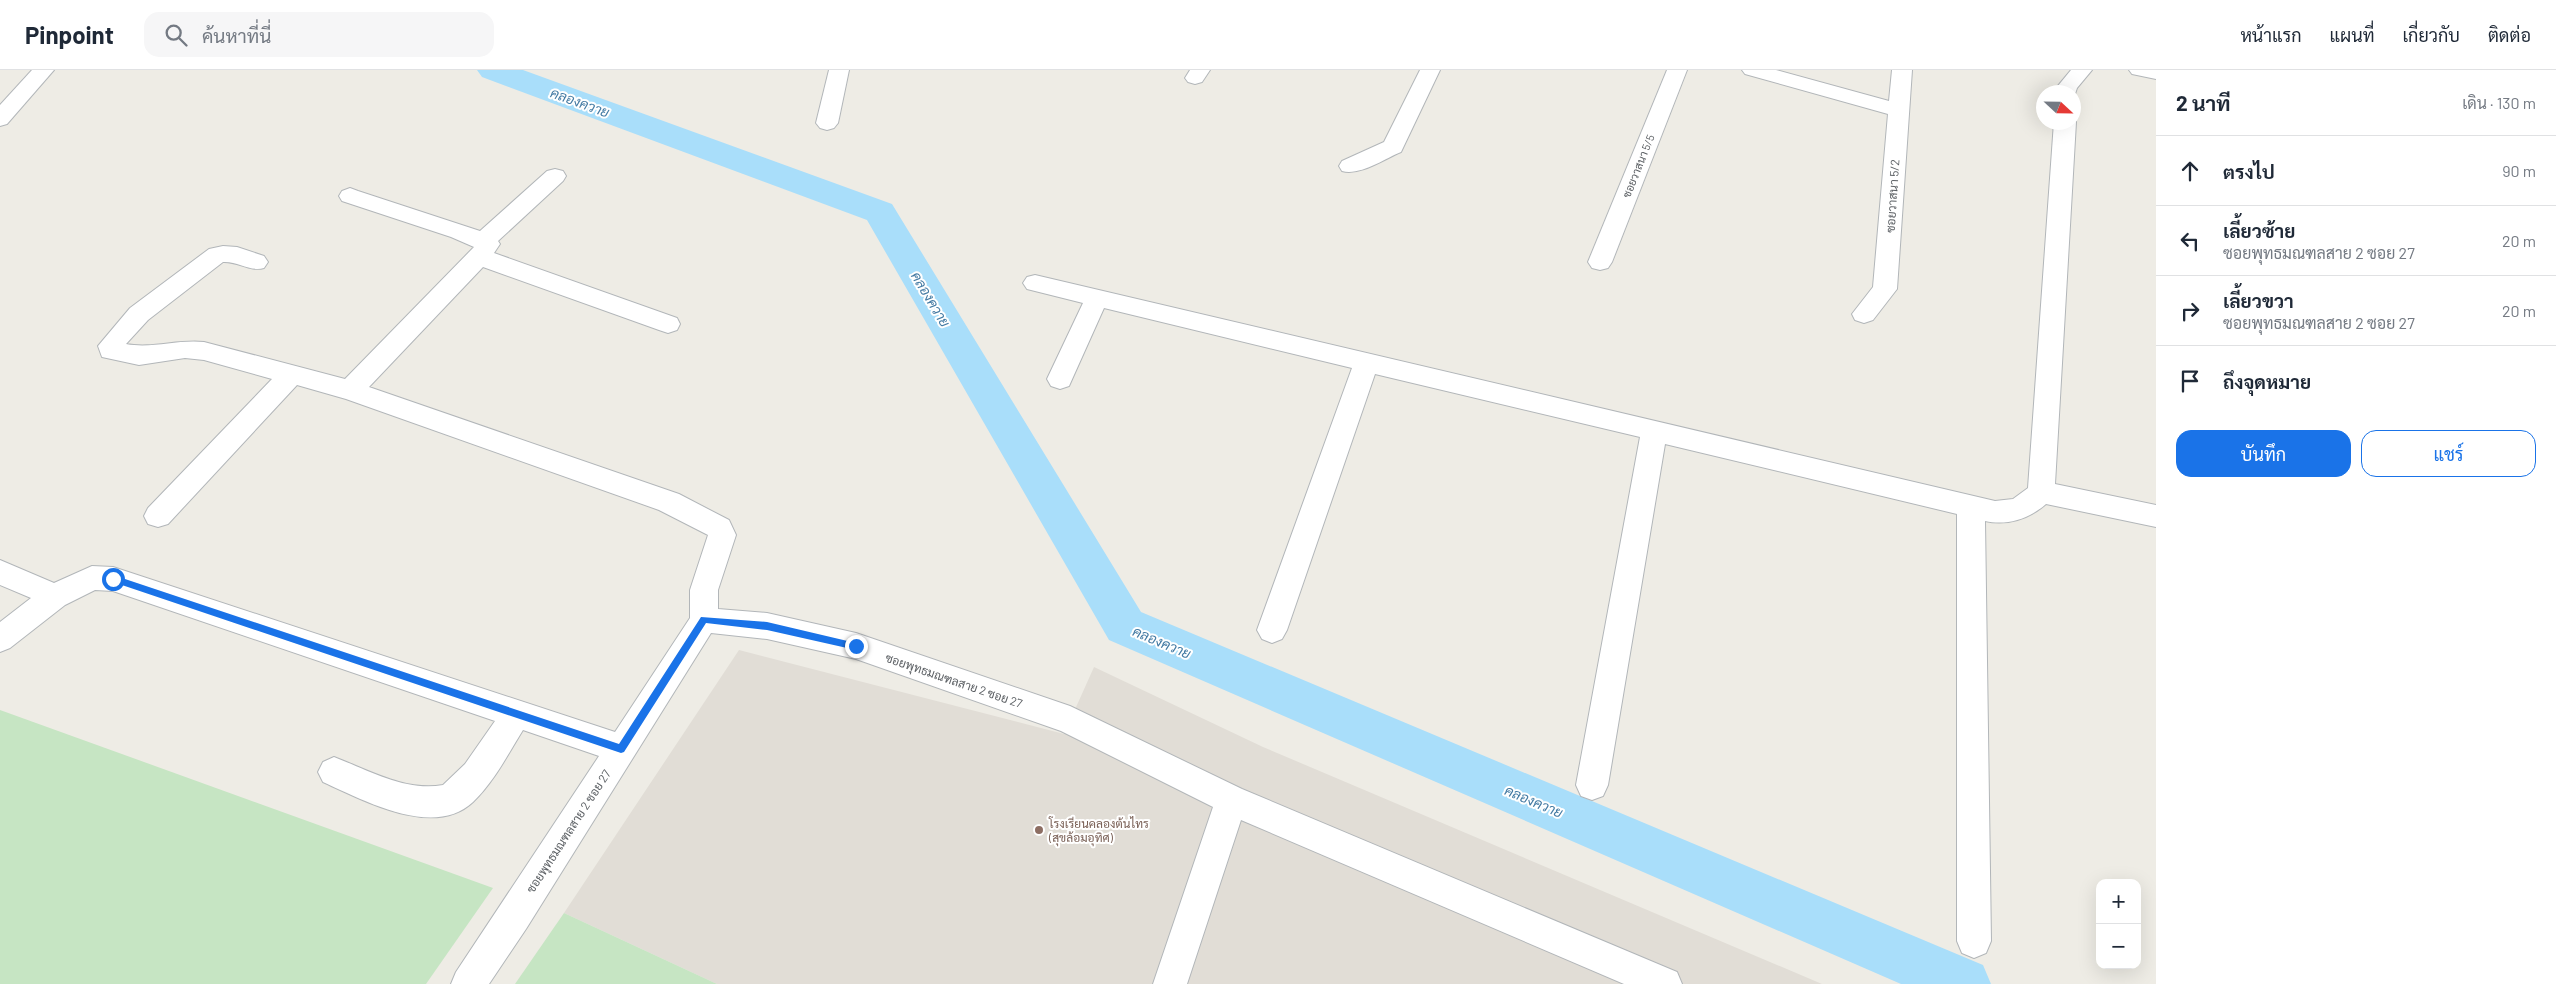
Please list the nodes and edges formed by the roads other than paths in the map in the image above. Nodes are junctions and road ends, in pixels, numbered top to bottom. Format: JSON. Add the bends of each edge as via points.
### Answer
{"nodes":[{"id":1,"x":44,"y":70,"type":"edge"},
{"id":2,"x":840,"y":70,"type":"edge"},
{"id":3,"x":1430,"y":70,"type":"edge"},
{"id":4,"x":1677,"y":70,"type":"edge"},
{"id":5,"x":1752,"y":70,"type":"edge"},
{"id":6,"x":1902,"y":70,"type":"edge"},
{"id":7,"x":2082,"y":70,"type":"edge"},
{"id":8,"x":2139,"y":70,"type":"edge"},
{"id":9,"x":2156,"y":73,"type":"edge"},
{"id":10,"x":2069,"y":85,"type":"edge"},
{"id":11,"x":1899,"y":110,"type":"junction"},
{"id":12,"x":0,"y":119,"type":"edge"},
{"id":13,"x":827,"y":123,"type":"dead end"},
{"id":14,"x":2064,"y":130,"type":"edge"},
{"id":15,"x":1350,"y":166,"type":"dead end"},
{"id":16,"x":555,"y":176,"type":"dead end"},
{"id":17,"x":350,"y":196,"type":"dead end"},
{"id":18,"x":481,"y":249,"type":"junction"},
{"id":19,"x":256,"y":262,"type":"dead end"},
{"id":20,"x":1600,"y":262,"type":"dead end"},
{"id":21,"x":1035,"y":283,"type":"dead end"},
{"id":22,"x":1097,"y":298,"type":"junction"},
{"id":23,"x":1864,"y":314,"type":"dead end"},
{"id":24,"x":668,"y":324,"type":"dead end"},
{"id":25,"x":1368,"y":361,"type":"junction"},
{"id":26,"x":292,"y":374,"type":"junction"},
{"id":27,"x":1060,"y":379,"type":"dead end"},
{"id":28,"x":350,"y":390,"type":"junction"},
{"id":29,"x":1654,"y":432,"type":"junction"},
{"id":30,"x":2041,"y":492,"type":"junction"},
{"id":31,"x":1971,"y":507,"type":"junction"},
{"id":32,"x":158,"y":516,"type":"dead end"},
{"id":33,"x":2156,"y":516,"type":"edge"},
{"id":34,"x":0,"y":572,"type":"edge"},
{"id":35,"x":55,"y":596,"type":"junction"},
{"id":36,"x":704,"y":620,"type":"junction"},
{"id":37,"x":1272,"y":630,"type":"dead end"},
{"id":38,"x":0,"y":639,"type":"edge"},
{"id":39,"x":517,"y":714,"type":"junction"},
{"id":40,"x":621,"y":749,"type":"junction"},
{"id":41,"x":334,"y":772,"type":"dead end"},
{"id":42,"x":1592,"y":785,"type":"dead end"},
{"id":43,"x":1231,"y":800,"type":"junction"},
{"id":44,"x":1974,"y":942,"type":"dead end"},
{"id":45,"x":468,"y":984,"type":"edge"},
{"id":46,"x":1170,"y":984,"type":"edge"},
{"id":47,"x":1665,"y":984,"type":"edge"}],
"edges":[{"from":1,"to":12,"type":"street"},
{"from":2,"to":13,"type":"street"},
{"from":3,"to":15,"type":"street","via":[[1393,147]]},
{"from":4,"to":20,"type":"street","name":"ซอยวาสนา 5/5"},
{"from":5,"to":11,"type":"street"},
{"from":6,"to":11,"type":"street","name":"ซอยวาสนา 5/2"},
{"from":7,"to":10,"type":"street"},
{"from":8,"to":9,"type":"street"},
{"from":11,"to":23,"type":"street","name":"ซอยวาสนา 5/2","via":[[1885,289]]},
{"from":14,"to":30,"type":"street"},
{"from":16,"to":18,"type":"street"},
{"from":17,"to":18,"type":"street"},
{"from":18,"to":24,"type":"street"},
{"from":18,"to":28,"type":"street"},
{"from":19,"to":26,"type":"street","via":[[231,252],[217,255],[139,314],[110,346],[115,352],[139,356],[185,349]]},
{"from":21,"to":22,"type":"street"},
{"from":22,"to":25,"type":"street"},
{"from":22,"to":27,"type":"street"},
{"from":25,"to":29,"type":"street"},
{"from":25,"to":37,"type":"street"},
{"from":26,"to":28,"type":"street"},
{"from":26,"to":32,"type":"street"},
{"from":28,"to":36,"type":"street","via":[[669,502],[719,528],[722,535],[720,544],[704,590]]},
{"from":29,"to":31,"type":"street"},
{"from":29,"to":42,"type":"street"},
{"from":30,"to":31,"type":"street","via":[[2015,512]]},
{"from":30,"to":33,"type":"street"},
{"from":31,"to":44,"type":"street"},
{"from":34,"to":35,"type":"street"},
{"from":35,"to":38,"type":"street"},
{"from":35,"to":39,"type":"street","via":[[92,578],[113,579]]},
{"from":36,"to":40,"type":"street","name":"ซอยพุทธมณฑลสาย 2 ซอย 27"},
{"from":36,"to":43,"type":"street","name":"ซอยพุทธมณฑลสาย 2 ซอย 27","via":[[767,626],[856,646],[1070,720]]},
{"from":39,"to":40,"type":"street"},
{"from":39,"to":41,"type":"street","via":[[460,794],[437,803],[406,800]]},
{"from":40,"to":45,"type":"street","name":"ซอยพุทธมณฑลสาย 2 ซอย 27"},
{"from":43,"to":46,"type":"street"},
{"from":43,"to":47,"type":"street","name":"ซอยพุทธมณฑลสาย 2 ซอย 27"}]}
